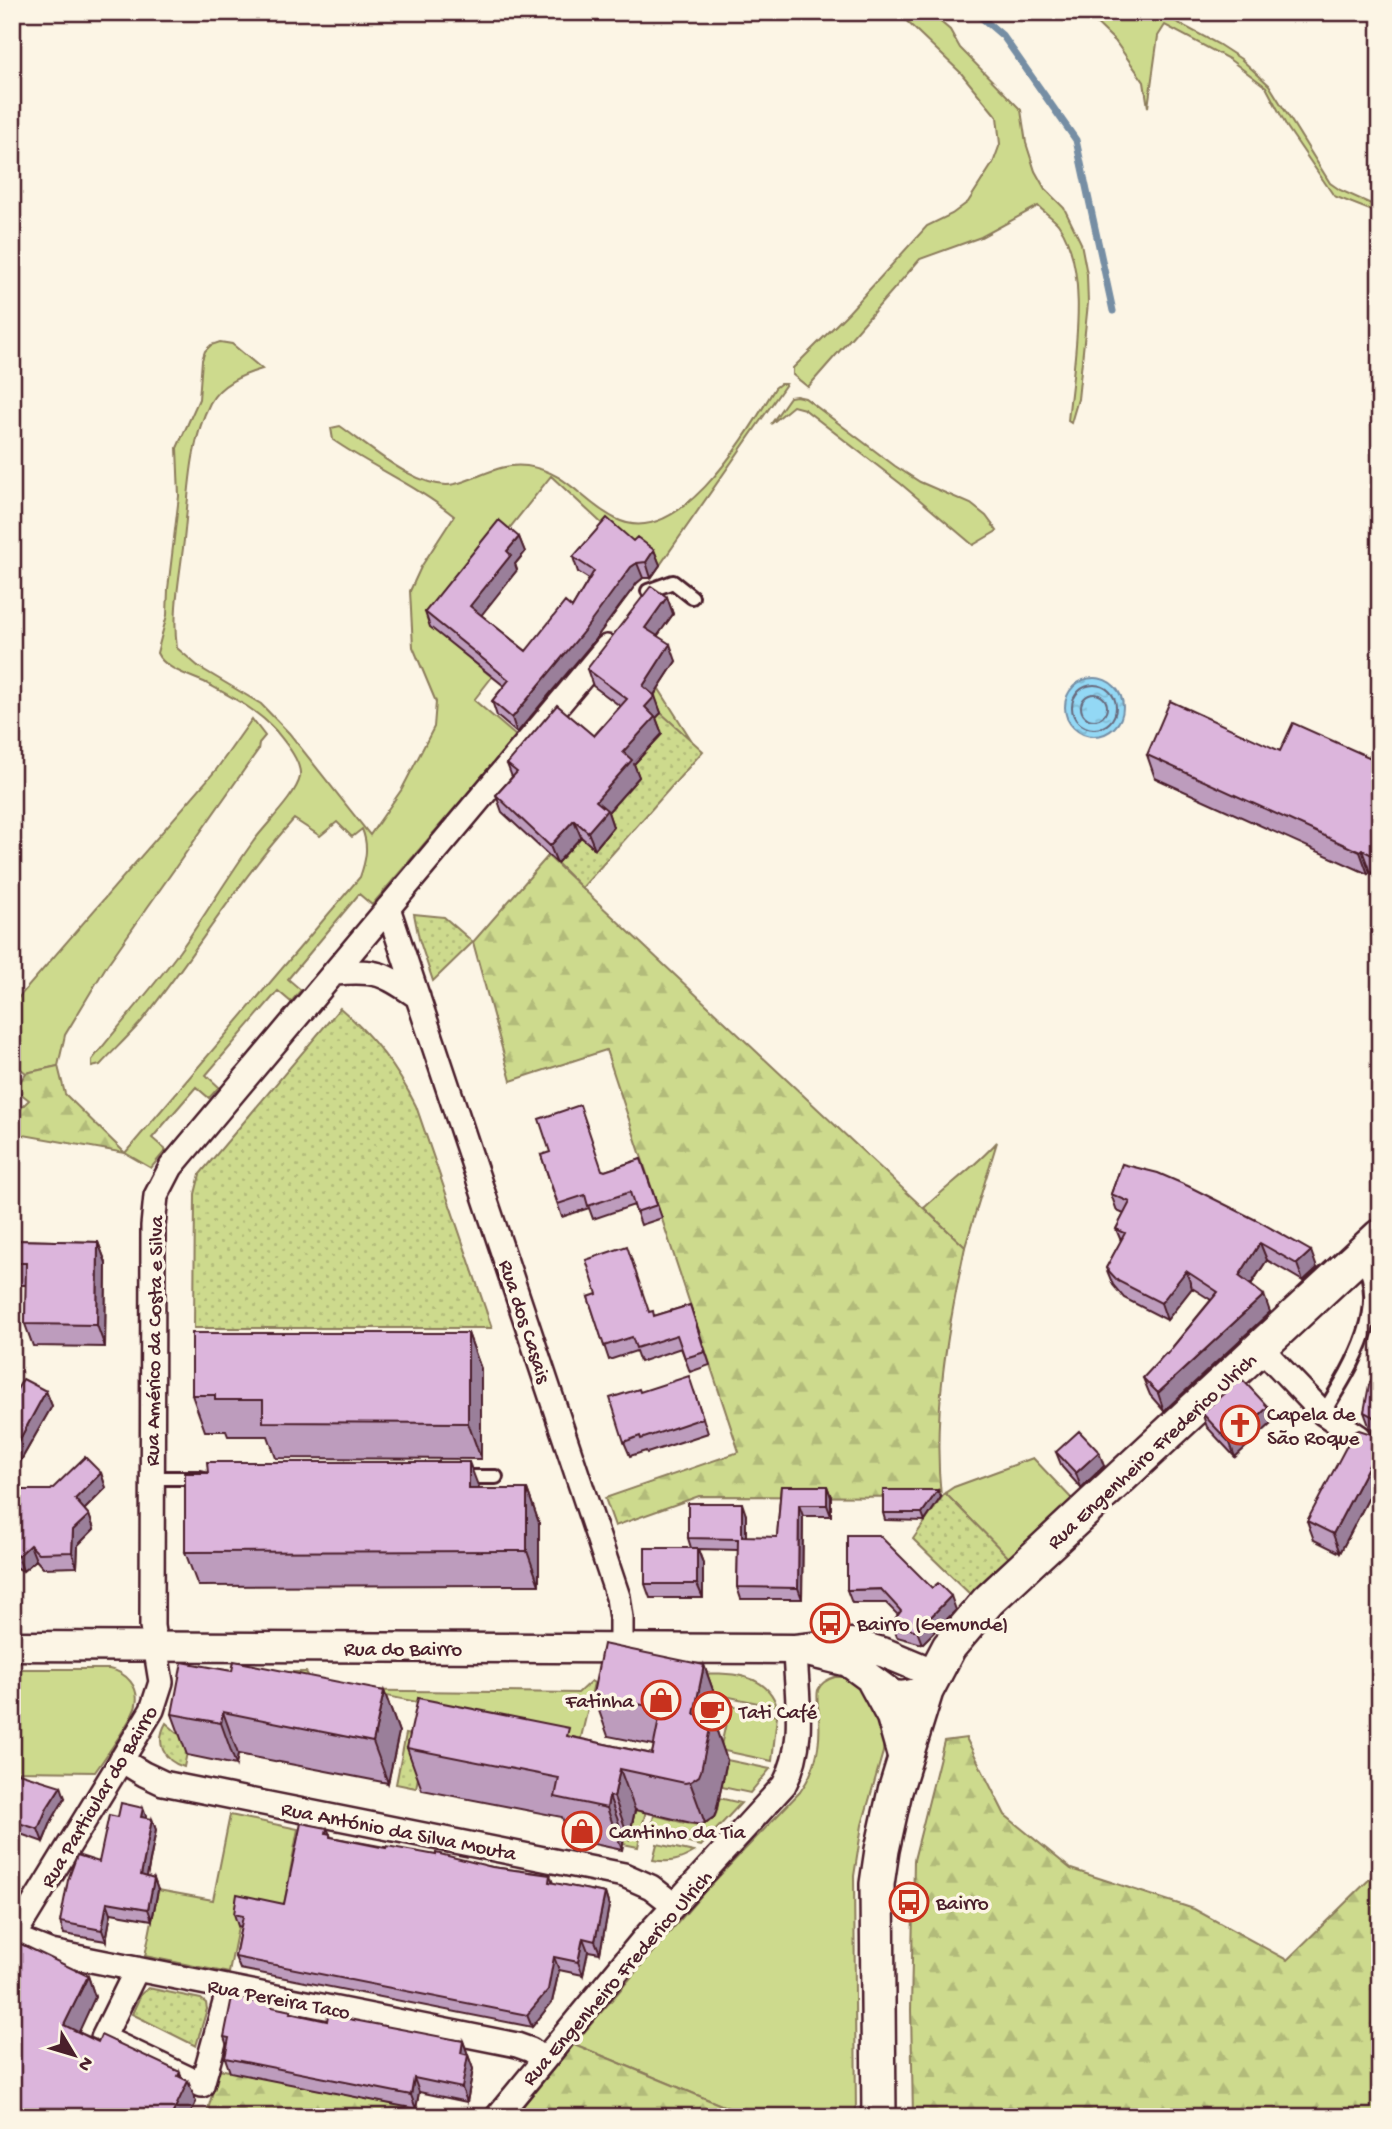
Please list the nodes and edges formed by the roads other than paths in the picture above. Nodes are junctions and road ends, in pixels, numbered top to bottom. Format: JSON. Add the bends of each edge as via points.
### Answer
{"nodes":[{"id":1,"x":648,"y":591,"type":"joint"},
{"id":2,"x":692,"y":597,"type":"dead end"},
{"id":3,"x":632,"y":612,"type":"edge"},
{"id":4,"x":617,"y":634,"type":"edge"},
{"id":5,"x":388,"y":908,"type":"junction"},
{"id":6,"x":336,"y":972,"type":"junction"},
{"id":7,"x":418,"y":997,"type":"junction"},
{"id":8,"x":1370,"y":1246,"type":"edge"},
{"id":9,"x":1261,"y":1348,"type":"junction"},
{"id":10,"x":1324,"y":1413,"type":"junction"},
{"id":11,"x":1364,"y":1439,"type":"edge"},
{"id":12,"x":441,"y":1477,"type":"edge"},
{"id":13,"x":496,"y":1477,"type":"dead end"},
{"id":14,"x":152,"y":1478,"type":"junction"},
{"id":15,"x":208,"y":1478,"type":"edge"},
{"id":16,"x":12,"y":1646,"type":"edge"},
{"id":17,"x":155,"y":1647,"type":"junction"},
{"id":18,"x":621,"y":1649,"type":"junction"},
{"id":19,"x":794,"y":1649,"type":"junction"},
{"id":20,"x":868,"y":1676,"type":"junction"},
{"id":21,"x":930,"y":1682,"type":"junction"},
{"id":22,"x":121,"y":1760,"type":"junction"},
{"id":23,"x":904,"y":1763,"type":"junction"},
{"id":24,"x":674,"y":1905,"type":"junction"},
{"id":25,"x":13,"y":1938,"type":"edge"},
{"id":26,"x":137,"y":1969,"type":"junction"},
{"id":27,"x":229,"y":1988,"type":"junction"},
{"id":28,"x":544,"y":2060,"type":"junction"},
{"id":29,"x":497,"y":2117,"type":"edge"},
{"id":30,"x":879,"y":2117,"type":"edge"}],
"edges":[{"from":1,"to":2,"type":"lane","via":[[673,583]]},
{"from":1,"to":3,"type":"street"},
{"from":4,"to":5,"type":"street"},
{"from":5,"to":6,"type":"street","name":"Rua Américo da Costa e Silva"},
{"from":5,"to":7,"type":"street","name":"Rua dos Casais"},
{"from":6,"to":7,"type":"street","via":[[363,970],[388,977]]},
{"from":6,"to":14,"type":"street","name":"Rua Américo da Costa e Silva","via":[[171,1167],[156,1196],[151,1283]]},
{"from":7,"to":18,"type":"street","name":"Rua dos Casais","via":[[618,1597]]},
{"from":8,"to":9,"type":"main road","name":"Rua Engenheiro Frederico Ulrich"},
{"from":8,"to":10,"type":"lane","via":[[1378,1302],[1373,1328]]},
{"from":9,"to":10,"type":"street"},
{"from":9,"to":21,"type":"main road","name":"Rua Engenheiro Frederico Ulrich","via":[[988,1601],[949,1647]]},
{"from":10,"to":11,"type":"street"},
{"from":12,"to":13,"type":"lane"},
{"from":14,"to":15,"type":"lane"},
{"from":14,"to":17,"type":"street","name":"Rua Américo da Costa e Silva"},
{"from":16,"to":17,"type":"street","name":"Rua do Bairro"},
{"from":17,"to":18,"type":"street","name":"Rua do Bairro"},
{"from":17,"to":22,"type":"street","name":"Rua Particular do Bairro","via":[[161,1682],[158,1697]]},
{"from":18,"to":19,"type":"street","name":"Rua do Bairro"},
{"from":19,"to":20,"type":"street","name":"Rua do Bairro","via":[[848,1662]]},
{"from":19,"to":21,"type":"street","name":"Rua do Bairro","via":[[865,1645]]},
{"from":19,"to":24,"type":"street","name":"Rua Engenheiro Frederico Ulrich","via":[[800,1720],[792,1771],[770,1802]]},
{"from":20,"to":21,"type":"street","name":"Rua do Bairro","via":[[893,1695],[903,1696]]},
{"from":20,"to":23,"type":"street","via":[[891,1717]]},
{"from":21,"to":23,"type":"main road","name":"Rua Engenheiro Frederico Ulrich"},
{"from":22,"to":24,"type":"street","name":"Rua António da Silva Mouta","via":[[163,1783],[624,1875],[651,1887]]},
{"from":22,"to":25,"type":"street","name":"Rua Particular do Bairro"},
{"from":23,"to":30,"type":"main road","name":"Rua Engenheiro Frederico Ulrich","via":[[877,1884]]},
{"from":24,"to":28,"type":"street","name":"Rua Engenheiro Frederico Ulrich"},
{"from":25,"to":26,"type":"street","name":"Rua Pereira Taco","via":[[39,1949]]},
{"from":26,"to":27,"type":"street","name":"Rua Pereira Taco"},
{"from":26,"to":27,"type":"street","via":[[103,2038],[202,2085]]},
{"from":27,"to":28,"type":"street","name":"Rua Pereira Taco","via":[[517,2045]]},
{"from":28,"to":29,"type":"street","name":"Rua Engenheiro Frederico Ulrich"}]}
